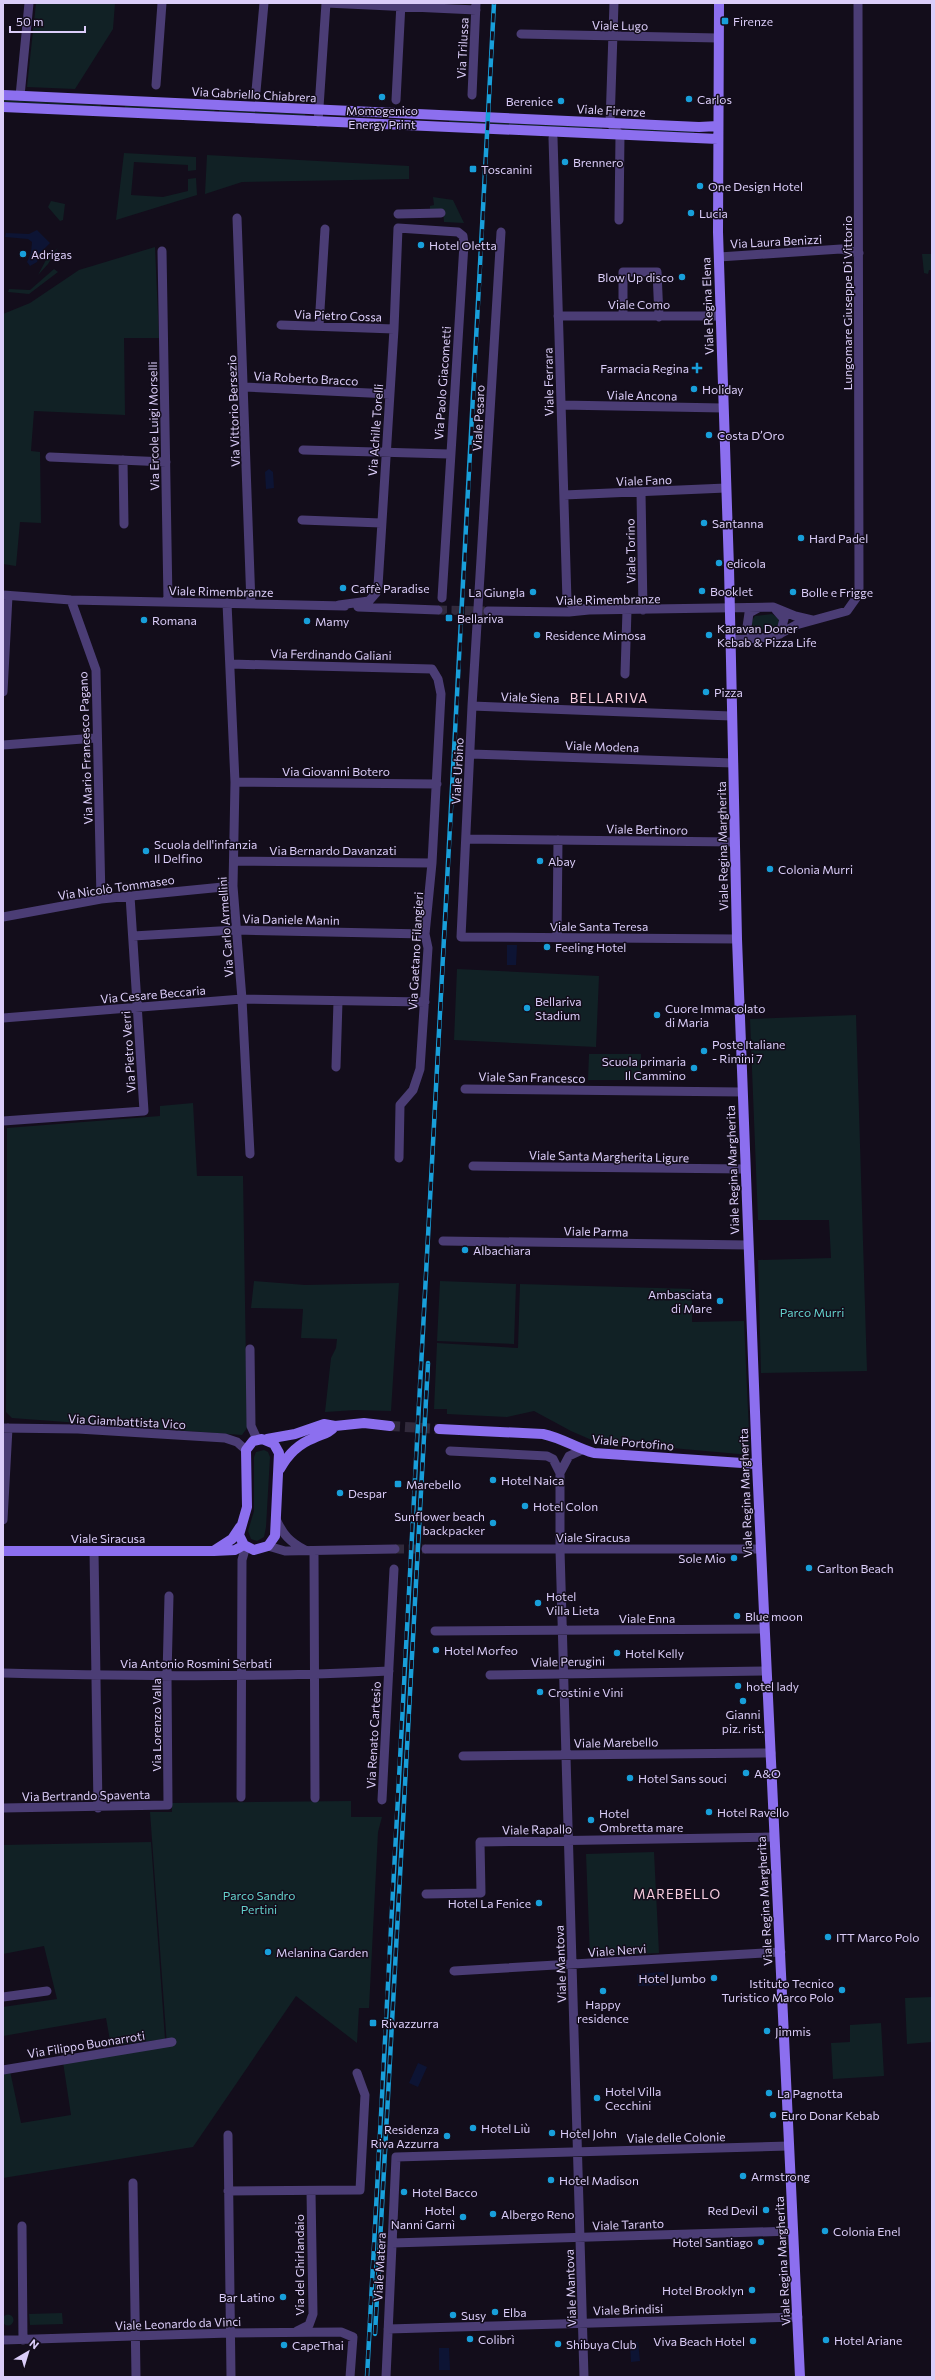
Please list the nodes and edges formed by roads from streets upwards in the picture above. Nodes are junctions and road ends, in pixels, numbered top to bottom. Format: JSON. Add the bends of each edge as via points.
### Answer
{"nodes":[{"id":1,"x":29,"y":3,"type":"edge"},
{"id":2,"x":162,"y":3,"type":"edge"},
{"id":3,"x":264,"y":3,"type":"edge"},
{"id":4,"x":326,"y":3,"type":"edge"},
{"id":5,"x":614,"y":3,"type":"edge"},
{"id":6,"x":719,"y":3,"type":"edge"},
{"id":7,"x":858,"y":3,"type":"edge"},
{"id":8,"x":401,"y":5,"type":"edge"},
{"id":9,"x":476,"y":6,"type":"edge"},
{"id":10,"x":521,"y":34,"type":"dead end"},
{"id":11,"x":614,"y":38,"type":"junction"},
{"id":12,"x":718,"y":38,"type":"junction"},
{"id":13,"x":156,"y":85,"type":"dead end"},
{"id":14,"x":256,"y":90,"type":"dead end"},
{"id":15,"x":3,"y":95,"type":"edge"},
{"id":16,"x":472,"y":95,"type":"dead end"},
{"id":17,"x":20,"y":96,"type":"junction"},
{"id":18,"x":115,"y":100,"type":"junction"},
{"id":19,"x":396,"y":100,"type":"dead end"},
{"id":20,"x":3,"y":108,"type":"edge"},
{"id":21,"x":318,"y":110,"type":"junction"},
{"id":22,"x":114,"y":113,"type":"junction"},
{"id":23,"x":503,"y":118,"type":"joint"},
{"id":24,"x":318,"y":122,"type":"junction"},
{"id":25,"x":610,"y":123,"type":"junction"},
{"id":26,"x":718,"y":126,"type":"junction"},
{"id":27,"x":502,"y":130,"type":"joint"},
{"id":28,"x":620,"y":135,"type":"junction"},
{"id":29,"x":553,"y":138,"type":"dead end"},
{"id":30,"x":718,"y":139,"type":"junction"},
{"id":31,"x":430,"y":213,"type":"junction"},
{"id":32,"x":441,"y":213,"type":"dead end"},
{"id":33,"x":398,"y":214,"type":"dead end"},
{"id":34,"x":237,"y":218,"type":"dead end"},
{"id":35,"x":619,"y":220,"type":"dead end"},
{"id":36,"x":325,"y":228,"type":"dead end"},
{"id":37,"x":398,"y":228,"type":"joint"},
{"id":38,"x":429,"y":229,"type":"junction"},
{"id":39,"x":501,"y":232,"type":"dead end"},
{"id":40,"x":162,"y":251,"type":"dead end"},
{"id":41,"x":859,"y":253,"type":"junction"},
{"id":42,"x":719,"y":256,"type":"junction"},
{"id":43,"x":558,"y":316,"type":"junction"},
{"id":44,"x":623,"y":316,"type":"junction"},
{"id":45,"x":720,"y":316,"type":"junction"},
{"id":46,"x":659,"y":317,"type":"junction"},
{"id":47,"x":281,"y":325,"type":"dead end"},
{"id":48,"x":319,"y":326,"type":"junction"},
{"id":49,"x":394,"y":329,"type":"junction"},
{"id":50,"x":244,"y":386,"type":"junction"},
{"id":51,"x":390,"y":394,"type":"junction"},
{"id":52,"x":560,"y":405,"type":"junction"},
{"id":53,"x":723,"y":408,"type":"junction"},
{"id":54,"x":303,"y":450,"type":"dead end"},
{"id":55,"x":385,"y":454,"type":"junction"},
{"id":56,"x":449,"y":454,"type":"junction"},
{"id":57,"x":50,"y":456,"type":"dead end"},
{"id":58,"x":123,"y":460,"type":"junction"},
{"id":59,"x":166,"y":462,"type":"junction"},
{"id":60,"x":726,"y":488,"type":"junction"},
{"id":61,"x":641,"y":492,"type":"junction"},
{"id":62,"x":564,"y":495,"type":"junction"},
{"id":63,"x":302,"y":520,"type":"dead end"},
{"id":64,"x":381,"y":523,"type":"junction"},
{"id":65,"x":124,"y":524,"type":"dead end"},
{"id":66,"x":6,"y":596,"type":"edge"},
{"id":67,"x":442,"y":598,"type":"dead end"},
{"id":68,"x":71,"y":600,"type":"junction"},
{"id":69,"x":168,"y":601,"type":"junction"},
{"id":70,"x":227,"y":603,"type":"junction"},
{"id":71,"x":251,"y":604,"type":"junction"},
{"id":72,"x":339,"y":605,"type":"junction"},
{"id":73,"x":478,"y":606,"type":"joint"},
{"id":74,"x":772,"y":607,"type":"junction"},
{"id":75,"x":729,"y":608,"type":"junction"},
{"id":76,"x":758,"y":608,"type":"junction"},
{"id":77,"x":438,"y":610,"type":"tunnel mouth"},
{"id":78,"x":589,"y":610,"type":"junction"},
{"id":79,"x":627,"y":610,"type":"junction"},
{"id":80,"x":643,"y":610,"type":"junction"},
{"id":81,"x":488,"y":611,"type":"tunnel mouth"},
{"id":82,"x":814,"y":620,"type":"junction"},
{"id":83,"x":780,"y":634,"type":"junction"},
{"id":84,"x":762,"y":638,"type":"junction"},
{"id":85,"x":729,"y":640,"type":"junction"},
{"id":86,"x":230,"y":664,"type":"junction"},
{"id":87,"x":432,"y":669,"type":"joint"},
{"id":88,"x":624,"y":674,"type":"dead end"},
{"id":89,"x":3,"y":692,"type":"edge"},
{"id":90,"x":472,"y":706,"type":"junction"},
{"id":91,"x":731,"y":716,"type":"junction"},
{"id":92,"x":96,"y":738,"type":"junction"},
{"id":93,"x":3,"y":745,"type":"edge"},
{"id":94,"x":470,"y":754,"type":"junction"},
{"id":95,"x":733,"y":763,"type":"junction"},
{"id":96,"x":235,"y":782,"type":"junction"},
{"id":97,"x":437,"y":784,"type":"junction"},
{"id":98,"x":466,"y":839,"type":"junction"},
{"id":99,"x":558,"y":840,"type":"junction"},
{"id":100,"x":735,"y":842,"type":"junction"},
{"id":101,"x":234,"y":861,"type":"junction"},
{"id":102,"x":432,"y":863,"type":"junction"},
{"id":103,"x":233,"y":886,"type":"junction"},
{"id":104,"x":130,"y":896,"type":"junction"},
{"id":105,"x":101,"y":899,"type":"junction"},
{"id":106,"x":3,"y":917,"type":"edge"},
{"id":107,"x":236,"y":930,"type":"junction"},
{"id":108,"x":426,"y":934,"type":"junction"},
{"id":109,"x":133,"y":936,"type":"junction"},
{"id":110,"x":461,"y":936,"type":"joint"},
{"id":111,"x":557,"y":938,"type":"junction"},
{"id":112,"x":737,"y":939,"type":"junction"},
{"id":113,"x":242,"y":999,"type":"junction"},
{"id":114,"x":338,"y":1001,"type":"junction"},
{"id":115,"x":425,"y":1002,"type":"junction"},
{"id":116,"x":136,"y":1007,"type":"junction"},
{"id":117,"x":3,"y":1018,"type":"edge"},
{"id":118,"x":336,"y":1067,"type":"dead end"},
{"id":119,"x":465,"y":1089,"type":"dead end"},
{"id":120,"x":742,"y":1092,"type":"junction"},
{"id":121,"x":3,"y":1121,"type":"edge"},
{"id":122,"x":250,"y":1154,"type":"dead end"},
{"id":123,"x":399,"y":1158,"type":"dead end"},
{"id":124,"x":473,"y":1166,"type":"dead end"},
{"id":125,"x":745,"y":1169,"type":"junction"},
{"id":126,"x":443,"y":1241,"type":"dead end"},
{"id":127,"x":748,"y":1245,"type":"junction"},
{"id":128,"x":250,"y":1349,"type":"dead end"},
{"id":129,"x":335,"y":1426,"type":"junction"},
{"id":130,"x":390,"y":1426,"type":"tunnel mouth"},
{"id":131,"x":5,"y":1428,"type":"edge"},
{"id":132,"x":439,"y":1429,"type":"tunnel mouth"},
{"id":133,"x":262,"y":1439,"type":"junction"},
{"id":134,"x":246,"y":1450,"type":"junction"},
{"id":135,"x":582,"y":1450,"type":"junction"},
{"id":136,"x":450,"y":1451,"type":"dead end"},
{"id":137,"x":757,"y":1464,"type":"junction"},
{"id":138,"x":279,"y":1472,"type":"junction"},
{"id":139,"x":560,"y":1473,"type":"junction"},
{"id":140,"x":276,"y":1519,"type":"junction"},
{"id":141,"x":3,"y":1520,"type":"edge"},
{"id":142,"x":240,"y":1527,"type":"junction"},
{"id":143,"x":268,"y":1546,"type":"junction"},
{"id":144,"x":248,"y":1547,"type":"junction"},
{"id":145,"x":395,"y":1549,"type":"tunnel mouth"},
{"id":146,"x":426,"y":1549,"type":"tunnel mouth"},
{"id":147,"x":761,"y":1549,"type":"junction"},
{"id":148,"x":560,"y":1550,"type":"junction"},
{"id":149,"x":3,"y":1551,"type":"edge"},
{"id":150,"x":94,"y":1551,"type":"junction"},
{"id":151,"x":214,"y":1551,"type":"junction"},
{"id":152,"x":310,"y":1551,"type":"junction"},
{"id":153,"x":394,"y":1569,"type":"dead end"},
{"id":154,"x":169,"y":1596,"type":"dead end"},
{"id":155,"x":764,"y":1629,"type":"junction"},
{"id":156,"x":435,"y":1630,"type":"dead end"},
{"id":157,"x":563,"y":1630,"type":"junction"},
{"id":158,"x":766,"y":1670,"type":"junction"},
{"id":159,"x":388,"y":1671,"type":"junction"},
{"id":160,"x":564,"y":1672,"type":"junction"},
{"id":161,"x":3,"y":1673,"type":"edge"},
{"id":162,"x":241,"y":1674,"type":"junction"},
{"id":163,"x":167,"y":1675,"type":"junction"},
{"id":164,"x":313,"y":1675,"type":"junction"},
{"id":165,"x":490,"y":1675,"type":"dead end"},
{"id":166,"x":97,"y":1676,"type":"junction"},
{"id":167,"x":770,"y":1752,"type":"junction"},
{"id":168,"x":566,"y":1754,"type":"junction"},
{"id":169,"x":463,"y":1756,"type":"dead end"},
{"id":170,"x":241,"y":1796,"type":"dead end"},
{"id":171,"x":315,"y":1798,"type":"dead end"},
{"id":172,"x":382,"y":1800,"type":"dead end"},
{"id":173,"x":3,"y":1805,"type":"edge"},
{"id":174,"x":168,"y":1805,"type":"joint"},
{"id":175,"x":3,"y":1808,"type":"edge"},
{"id":176,"x":98,"y":1808,"type":"junction"},
{"id":177,"x":773,"y":1837,"type":"junction"},
{"id":178,"x":568,"y":1840,"type":"junction"},
{"id":179,"x":426,"y":1894,"type":"dead end"},
{"id":180,"x":781,"y":1952,"type":"junction"},
{"id":181,"x":572,"y":1965,"type":"junction"},
{"id":182,"x":454,"y":1971,"type":"dead end"},
{"id":183,"x":47,"y":1991,"type":"dead end"},
{"id":184,"x":3,"y":1997,"type":"edge"},
{"id":185,"x":172,"y":2042,"type":"dead end"},
{"id":186,"x":3,"y":2070,"type":"edge"},
{"id":187,"x":356,"y":2073,"type":"dead end"},
{"id":188,"x":228,"y":2135,"type":"dead end"},
{"id":189,"x":789,"y":2146,"type":"junction"},
{"id":190,"x":577,"y":2151,"type":"junction"},
{"id":191,"x":396,"y":2157,"type":"joint"},
{"id":192,"x":133,"y":2183,"type":"dead end"},
{"id":193,"x":311,"y":2190,"type":"junction"},
{"id":194,"x":228,"y":2192,"type":"junction"},
{"id":195,"x":22,"y":2226,"type":"dead end"},
{"id":196,"x":793,"y":2231,"type":"junction"},
{"id":197,"x":580,"y":2237,"type":"junction"},
{"id":198,"x":392,"y":2242,"type":"junction"},
{"id":199,"x":798,"y":2317,"type":"junction"},
{"id":200,"x":583,"y":2322,"type":"junction"},
{"id":201,"x":388,"y":2330,"type":"junction"},
{"id":202,"x":296,"y":2332,"type":"junction"},
{"id":203,"x":230,"y":2333,"type":"junction"},
{"id":204,"x":135,"y":2336,"type":"junction"},
{"id":205,"x":3,"y":2340,"type":"edge"},
{"id":206,"x":23,"y":2340,"type":"junction"},
{"id":207,"x":136,"y":2377,"type":"edge"},
{"id":208,"x":230,"y":2377,"type":"edge"},
{"id":209,"x":350,"y":2377,"type":"edge"},
{"id":210,"x":386,"y":2377,"type":"edge"},
{"id":211,"x":584,"y":2377,"type":"edge"},
{"id":212,"x":800,"y":2377,"type":"edge"}],
"edges":[{"from":1,"to":17,"type":"street"},
{"from":2,"to":13,"type":"street"},
{"from":3,"to":14,"type":"street"},
{"from":4,"to":8,"type":"street"},
{"from":4,"to":21,"type":"street"},
{"from":5,"to":11,"type":"street"},
{"from":6,"to":12,"type":"street","name":"Viale Regina Elena"},
{"from":7,"to":41,"type":"street","name":"Lungomare Giuseppe Di Vittorio"},
{"from":8,"to":9,"type":"street"},
{"from":8,"to":19,"type":"street"},
{"from":9,"to":16,"type":"street","name":"Via Trilussa"},
{"from":10,"to":11,"type":"street","name":"Viale Lugo"},
{"from":11,"to":12,"type":"street","name":"Viale Lugo"},
{"from":11,"to":25,"type":"street"},
{"from":12,"to":26,"type":"street","name":"Viale Regina Elena"},
{"from":15,"to":17,"type":"street","name":"Via Gabriello Chiabrera"},
{"from":17,"to":18,"type":"street","name":"Via Gabriello Chiabrera"},
{"from":18,"to":21,"type":"street","name":"Via Gabriello Chiabrera"},
{"from":18,"to":22,"type":"street"},
{"from":20,"to":22,"type":"street","name":"Via Gabriello Chiabrera"},
{"from":21,"to":23,"type":"street","name":"Via Gabriello Chiabrera"},
{"from":21,"to":24,"type":"street"},
{"from":22,"to":24,"type":"street","name":"Via Gabriello Chiabrera"},
{"from":23,"to":25,"type":"street","name":"Viale Firenze"},
{"from":24,"to":27,"type":"street","name":"Via Gabriello Chiabrera"},
{"from":25,"to":26,"type":"street","name":"Viale Firenze"},
{"from":25,"to":28,"type":"street"},
{"from":26,"to":30,"type":"street","name":"Viale Regina Elena"},
{"from":27,"to":28,"type":"street","name":"Viale Firenze"},
{"from":28,"to":30,"type":"street","name":"Viale Firenze"},
{"from":28,"to":35,"type":"street","name":"Viale Firenze"},
{"from":29,"to":43,"type":"street","name":"Viale Ferrara"},
{"from":30,"to":42,"type":"street","name":"Viale Regina Elena"},
{"from":31,"to":32,"type":"street"},
{"from":31,"to":33,"type":"street"},
{"from":31,"to":38,"type":"street"},
{"from":34,"to":50,"type":"street","name":"Via Vittorio Bersezio"},
{"from":36,"to":48,"type":"street"},
{"from":37,"to":38,"type":"street","name":"Via Paolo Giacometti"},
{"from":37,"to":49,"type":"street","name":"Via Achille Torelli"},
{"from":38,"to":56,"type":"street","name":"Via Paolo Giacometti","via":[[458,232],[463,236],[464,244]]},
{"from":39,"to":73,"type":"street","name":"Viale Pesaro"},
{"from":40,"to":59,"type":"street","name":"Via Ercole Luigi Morselli"},
{"from":41,"to":42,"type":"street","name":"Via Laura Benizzi","via":[[841,249]]},
{"from":41,"to":82,"type":"street","name":"Lungomare Giuseppe Di Vittorio","via":[[859,594],[847,611]]},
{"from":42,"to":45,"type":"street","name":"Viale Regina Elena"},
{"from":43,"to":44,"type":"street","name":"Viale Como"},
{"from":43,"to":52,"type":"street","name":"Viale Ferrara"},
{"from":44,"to":46,"type":"street","name":"Viale Como"},
{"from":44,"to":46,"type":"street","via":[[623,272],[657,272]]},
{"from":45,"to":46,"type":"street","name":"Viale Como"},
{"from":45,"to":53,"type":"street","name":"Viale Regina Elena"},
{"from":47,"to":48,"type":"street","name":"Via Pietro Cossa"},
{"from":48,"to":49,"type":"street","name":"Via Pietro Cossa"},
{"from":49,"to":51,"type":"street","name":"Via Achille Torelli"},
{"from":50,"to":51,"type":"street","name":"Via Roberto Bracco"},
{"from":50,"to":71,"type":"street","name":"Via Vittorio Bersezio"},
{"from":51,"to":55,"type":"street","name":"Via Achille Torelli"},
{"from":52,"to":53,"type":"street","name":"Viale Ancona"},
{"from":52,"to":62,"type":"street","name":"Viale Ferrara"},
{"from":53,"to":60,"type":"street","name":"Viale Regina Elena"},
{"from":54,"to":55,"type":"street"},
{"from":55,"to":56,"type":"street"},
{"from":55,"to":64,"type":"street","name":"Via Achille Torelli"},
{"from":56,"to":67,"type":"street","name":"Via Paolo Giacometti"},
{"from":57,"to":58,"type":"street"},
{"from":58,"to":59,"type":"street"},
{"from":58,"to":65,"type":"street"},
{"from":59,"to":69,"type":"street","name":"Via Ercole Luigi Morselli"},
{"from":60,"to":61,"type":"street","name":"Viale Fano"},
{"from":60,"to":75,"type":"street","name":"Viale Regina Elena"},
{"from":61,"to":62,"type":"street","name":"Viale Fano"},
{"from":61,"to":80,"type":"street","name":"Viale Torino"},
{"from":62,"to":78,"type":"street","name":"Viale Ferrara","via":[[567,601],[576,607]]},
{"from":63,"to":64,"type":"street"},
{"from":64,"to":72,"type":"street","name":"Via Achille Torelli","via":[[376,593],[369,601]]},
{"from":66,"to":68,"type":"street","name":"Viale Rimembranze"},
{"from":66,"to":89,"type":"street"},
{"from":68,"to":69,"type":"street","name":"Viale Rimembranze"},
{"from":68,"to":92,"type":"street","name":"Via Mario Francesco Pagano","via":[[96,670]]},
{"from":69,"to":70,"type":"street","name":"Viale Rimembranze"},
{"from":70,"to":71,"type":"street","name":"Viale Rimembranze"},
{"from":70,"to":86,"type":"street","name":"Via Carlo Armellini"},
{"from":71,"to":72,"type":"street","name":"Viale Rimembranze"},
{"from":72,"to":77,"type":"street","name":"Viale Rimembranze"},
{"from":73,"to":90,"type":"street","name":"Viale Urbino"},
{"from":74,"to":76,"type":"street"},
{"from":74,"to":82,"type":"street"},
{"from":74,"to":83,"type":"street","via":[[781,613],[784,619]]},
{"from":75,"to":76,"type":"street","name":"Viale Rimembranze"},
{"from":75,"to":80,"type":"street","name":"Viale Rimembranze"},
{"from":75,"to":85,"type":"street","name":"Viale Regina Margherita"},
{"from":76,"to":84,"type":"street","via":[[749,613],[747,627],[752,634]]},
{"from":78,"to":79,"type":"street","name":"Viale Rimembranze"},
{"from":78,"to":81,"type":"street","name":"Viale Rimembranze"},
{"from":79,"to":80,"type":"street","name":"Viale Rimembranze"},
{"from":79,"to":88,"type":"street"},
{"from":82,"to":83,"type":"street"},
{"from":83,"to":84,"type":"street"},
{"from":84,"to":85,"type":"street"},
{"from":85,"to":91,"type":"street","name":"Viale Regina Margherita"},
{"from":86,"to":87,"type":"street","name":"Via Ferdinando Galiani"},
{"from":86,"to":96,"type":"street","name":"Via Carlo Armellini"},
{"from":87,"to":97,"type":"street","name":"Via Gaetano Filangieri","via":[[438,679],[440,694]]},
{"from":90,"to":91,"type":"street","name":"Viale Siena"},
{"from":90,"to":94,"type":"street","name":"Viale Urbino"},
{"from":91,"to":95,"type":"street","name":"Viale Regina Margherita"},
{"from":92,"to":93,"type":"street"},
{"from":92,"to":105,"type":"street","name":"Via Mario Francesco Pagano"},
{"from":94,"to":95,"type":"street","name":"Viale Modena"},
{"from":94,"to":98,"type":"street","name":"Viale Urbino"},
{"from":95,"to":100,"type":"street","name":"Viale Regina Margherita"},
{"from":96,"to":97,"type":"street","name":"Via Giovanni Botero"},
{"from":96,"to":101,"type":"street","name":"Via Carlo Armellini"},
{"from":97,"to":102,"type":"street","name":"Via Gaetano Filangieri"},
{"from":98,"to":99,"type":"street","name":"Viale Bertinoro"},
{"from":98,"to":110,"type":"street","name":"Viale Urbino"},
{"from":99,"to":100,"type":"street","name":"Viale Bertinoro"},
{"from":99,"to":111,"type":"street"},
{"from":100,"to":112,"type":"street","name":"Viale Regina Margherita"},
{"from":101,"to":102,"type":"street","name":"Via Bernardo Davanzati"},
{"from":101,"to":103,"type":"street","name":"Via Carlo Armellini"},
{"from":102,"to":108,"type":"street","name":"Via Gaetano Filangieri"},
{"from":103,"to":104,"type":"street","name":"Via Nicolò Tommaseo"},
{"from":103,"to":107,"type":"street","name":"Via Carlo Armellini"},
{"from":104,"to":105,"type":"street","name":"Via Nicolò Tommaseo"},
{"from":104,"to":109,"type":"street","name":"Via Pietro Verri"},
{"from":105,"to":106,"type":"street","name":"Via Nicolò Tommaseo"},
{"from":107,"to":108,"type":"street","name":"Via Daniele Manin"},
{"from":107,"to":109,"type":"street","name":"Via Daniele Manin"},
{"from":107,"to":113,"type":"street","name":"Via Carlo Armellini"},
{"from":108,"to":115,"type":"street","name":"Via Gaetano Filangieri","via":[[428,948]]},
{"from":109,"to":116,"type":"street","name":"Via Pietro Verri"},
{"from":110,"to":111,"type":"street","name":"Viale Santa Teresa"},
{"from":111,"to":112,"type":"street","name":"Viale Santa Teresa"},
{"from":112,"to":120,"type":"street","name":"Viale Regina Margherita"},
{"from":113,"to":114,"type":"street","name":"Via Cesare Beccaria"},
{"from":113,"to":116,"type":"street","name":"Via Cesare Beccaria"},
{"from":113,"to":122,"type":"street","name":"Via Carlo Armellini"},
{"from":114,"to":115,"type":"street","name":"Via Cesare Beccaria"},
{"from":114,"to":118,"type":"street"},
{"from":115,"to":123,"type":"street","name":"Via Gaetano Filangieri","via":[[420,1069],[413,1090],[400,1105]]},
{"from":116,"to":117,"type":"street","name":"Via Cesare Beccaria"},
{"from":116,"to":121,"type":"street","name":"Via Pietro Verri","via":[[144,1111]]},
{"from":119,"to":120,"type":"street","name":"Viale San Francesco"},
{"from":120,"to":125,"type":"street","name":"Viale Regina Margherita"},
{"from":124,"to":125,"type":"street","name":"Viale Santa Margherita Ligure"},
{"from":125,"to":127,"type":"street","name":"Viale Regina Margherita"},
{"from":126,"to":127,"type":"street","name":"Viale Parma"},
{"from":127,"to":137,"type":"street","name":"Viale Regina Margherita"},
{"from":128,"to":133,"type":"street","via":[[251,1426]]},
{"from":129,"to":130,"type":"street","via":[[364,1423]]},
{"from":129,"to":133,"type":"street","via":[[324,1424],[295,1434]]},
{"from":129,"to":138,"type":"street","via":[[330,1432],[300,1445],[285,1461]]},
{"from":131,"to":134,"type":"street","name":"Via Giambattista Vico","via":[[78,1429],[225,1438],[238,1442]]},
{"from":131,"to":141,"type":"street"},
{"from":132,"to":135,"type":"street","name":"Viale Portofino","via":[[543,1434],[557,1437]]},
{"from":133,"to":134,"type":"street","via":[[248,1445]]},
{"from":133,"to":138,"type":"street","via":[[274,1444],[279,1453]]},
{"from":134,"to":142,"type":"street","via":[[247,1507]]},
{"from":135,"to":137,"type":"street","name":"Viale Portofino","via":[[616,1455]]},
{"from":135,"to":139,"type":"street","via":[[567,1458]]},
{"from":136,"to":139,"type":"street","via":[[547,1456],[553,1459]]},
{"from":137,"to":147,"type":"street","name":"Viale Regina Margherita"},
{"from":138,"to":140,"type":"street"},
{"from":139,"to":148,"type":"street","name":"Viale Mantova"},
{"from":140,"to":143,"type":"street","via":[[275,1536]]},
{"from":140,"to":152,"type":"street","via":[[282,1534],[290,1542]]},
{"from":142,"to":144,"type":"street","via":[[239,1536]]},
{"from":142,"to":151,"type":"street","via":[[232,1539]]},
{"from":143,"to":144,"type":"street","name":"Viale Siracusa"},
{"from":143,"to":152,"type":"street","via":[[286,1551]]},
{"from":144,"to":151,"type":"street","name":"Viale Siracusa"},
{"from":144,"to":162,"type":"street","via":[[242,1560]]},
{"from":145,"to":152,"type":"street"},
{"from":146,"to":148,"type":"street","name":"Viale Siracusa"},
{"from":147,"to":148,"type":"street","name":"Viale Siracusa"},
{"from":147,"to":155,"type":"street","name":"Viale Regina Margherita"},
{"from":148,"to":157,"type":"street","name":"Viale Mantova"},
{"from":149,"to":150,"type":"street","name":"Viale Siracusa"},
{"from":150,"to":151,"type":"street","name":"Viale Siracusa"},
{"from":150,"to":166,"type":"street"},
{"from":152,"to":164,"type":"street"},
{"from":153,"to":159,"type":"street","name":"Via Renato Cartesio"},
{"from":154,"to":163,"type":"street","name":"Via Lorenzo Valla"},
{"from":155,"to":157,"type":"street","name":"Viale Enna"},
{"from":155,"to":158,"type":"street","name":"Viale Regina Margherita"},
{"from":156,"to":157,"type":"street","name":"Viale Enna"},
{"from":157,"to":160,"type":"street","name":"Viale Mantova"},
{"from":158,"to":160,"type":"street","name":"Viale Perugini"},
{"from":158,"to":167,"type":"street","name":"Viale Regina Margherita"},
{"from":159,"to":164,"type":"street","name":"Via Antonio Rosmini Serbati"},
{"from":159,"to":172,"type":"street","name":"Via Renato Cartesio"},
{"from":160,"to":165,"type":"street","name":"Viale Perugini"},
{"from":160,"to":168,"type":"street","name":"Viale Mantova"},
{"from":161,"to":166,"type":"street","name":"Via Antonio Rosmini Serbati"},
{"from":162,"to":163,"type":"street","name":"Via Antonio Rosmini Serbati"},
{"from":162,"to":164,"type":"street","name":"Via Antonio Rosmini Serbati"},
{"from":162,"to":170,"type":"street"},
{"from":163,"to":166,"type":"street","name":"Via Antonio Rosmini Serbati"},
{"from":163,"to":174,"type":"street","name":"Via Lorenzo Valla"},
{"from":164,"to":171,"type":"street"},
{"from":166,"to":176,"type":"street"},
{"from":167,"to":168,"type":"street","name":"Viale Marebello"},
{"from":167,"to":177,"type":"street","name":"Viale Regina Margherita"},
{"from":168,"to":169,"type":"street","name":"Viale Marebello"},
{"from":168,"to":178,"type":"street","name":"Viale Mantova"},
{"from":173,"to":175,"type":"street"},
{"from":174,"to":176,"type":"street","name":"Via Bertrando Spaventa"},
{"from":175,"to":176,"type":"street","name":"Via Bertrando Spaventa"},
{"from":177,"to":178,"type":"street","name":"Viale Rapallo"},
{"from":177,"to":180,"type":"street","name":"Viale Regina Margherita"},
{"from":178,"to":179,"type":"street","name":"Viale Rapallo","via":[[480,1842],[481,1893]]},
{"from":178,"to":181,"type":"street","name":"Viale Mantova"},
{"from":180,"to":181,"type":"street","name":"Viale Nervi"},
{"from":180,"to":189,"type":"street","name":"Viale Regina Margherita"},
{"from":181,"to":182,"type":"street","name":"Viale Nervi"},
{"from":181,"to":190,"type":"street","name":"Viale Mantova"},
{"from":183,"to":184,"type":"street"},
{"from":185,"to":186,"type":"street","name":"Via Filippo Buonarroti"},
{"from":187,"to":193,"type":"street","via":[[365,2096],[360,2190]]},
{"from":188,"to":194,"type":"street"},
{"from":189,"to":190,"type":"street","name":"Viale delle Colonie"},
{"from":189,"to":196,"type":"street","name":"Viale Regina Margherita"},
{"from":190,"to":191,"type":"street","name":"Viale delle Colonie"},
{"from":190,"to":197,"type":"street","name":"Viale Mantova"},
{"from":191,"to":198,"type":"street","name":"Viale Matera"},
{"from":192,"to":204,"type":"street"},
{"from":193,"to":194,"type":"street"},
{"from":193,"to":202,"type":"street","name":"Via del Ghirlandaio","via":[[313,2314],[309,2325]]},
{"from":194,"to":203,"type":"street"},
{"from":195,"to":206,"type":"street"},
{"from":196,"to":197,"type":"street","name":"Viale Taranto"},
{"from":196,"to":199,"type":"street","name":"Viale Regina Margherita"},
{"from":197,"to":198,"type":"street","name":"Viale Taranto"},
{"from":197,"to":200,"type":"street","name":"Viale Mantova"},
{"from":198,"to":201,"type":"street","name":"Viale Matera"},
{"from":199,"to":200,"type":"street","name":"Viale Brindisi"},
{"from":199,"to":212,"type":"street","name":"Viale Regina Margherita"},
{"from":200,"to":201,"type":"street","name":"Viale Brindisi"},
{"from":200,"to":211,"type":"street","name":"Viale Mantova"},
{"from":201,"to":210,"type":"street","name":"Viale Matera"},
{"from":202,"to":203,"type":"street","name":"Viale Leonardo da Vinci"},
{"from":202,"to":209,"type":"street","name":"Viale Leonardo da Vinci","via":[[341,2332],[353,2338]]},
{"from":203,"to":204,"type":"street","name":"Viale Leonardo da Vinci"},
{"from":203,"to":208,"type":"street"},
{"from":204,"to":206,"type":"street","name":"Viale Leonardo da Vinci"},
{"from":204,"to":207,"type":"street"},
{"from":205,"to":206,"type":"street","name":"Viale Leonardo da Vinci"}]}
